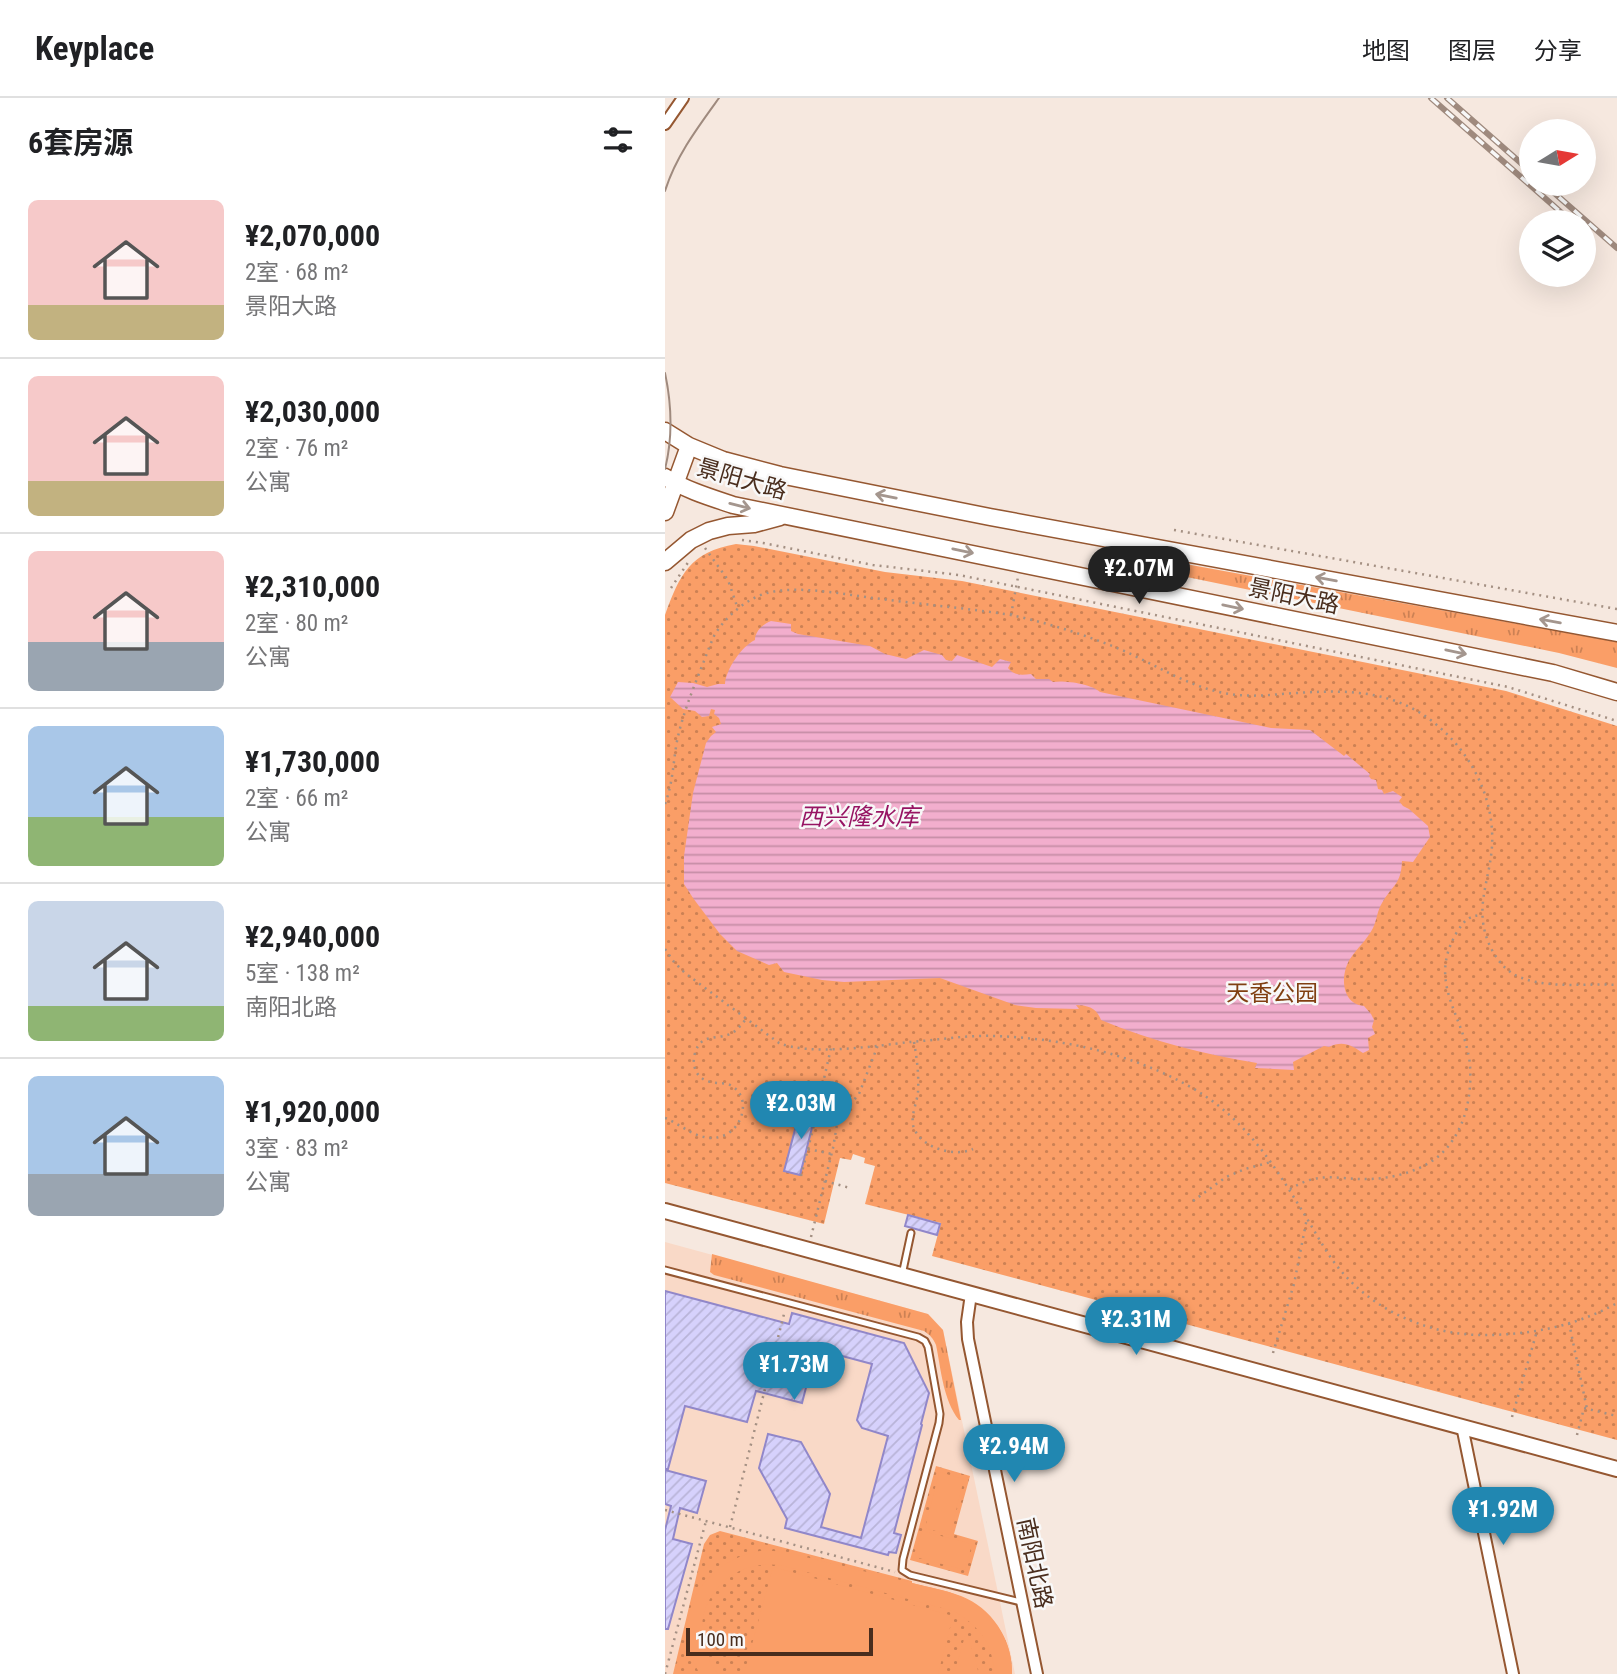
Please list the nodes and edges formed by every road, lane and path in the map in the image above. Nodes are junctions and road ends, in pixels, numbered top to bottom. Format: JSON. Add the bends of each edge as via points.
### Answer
{"nodes":[{"id":1,"x":683,"y":98,"type":"edge"},
{"id":2,"x":665,"y":124,"type":"edge"},
{"id":3,"x":665,"y":431,"type":"edge"},
{"id":4,"x":689,"y":446,"type":"junction"},
{"id":5,"x":670,"y":480,"type":"edge"},
{"id":6,"x":665,"y":512,"type":"edge"},
{"id":7,"x":785,"y":516,"type":"junction"},
{"id":8,"x":1174,"y":530,"type":"dead end"},
{"id":9,"x":739,"y":540,"type":"dead end"},
{"id":10,"x":705,"y":548,"type":"dead end"},
{"id":11,"x":691,"y":559,"type":"dead end"},
{"id":12,"x":665,"y":562,"type":"edge"},
{"id":13,"x":1020,"y":563,"type":"junction"},
{"id":14,"x":1016,"y":587,"type":"junction"},
{"id":15,"x":671,"y":588,"type":"dead end"},
{"id":16,"x":738,"y":609,"type":"junction"},
{"id":17,"x":1617,"y":609,"type":"edge"},
{"id":18,"x":1011,"y":615,"type":"junction"},
{"id":19,"x":1617,"y":633,"type":"edge"},
{"id":20,"x":1617,"y":692,"type":"edge"},
{"id":21,"x":1617,"y":721,"type":"edge"},
{"id":22,"x":665,"y":804,"type":"edge"},
{"id":23,"x":1481,"y":915,"type":"junction"},
{"id":24,"x":665,"y":948,"type":"edge"},
{"id":25,"x":1617,"y":985,"type":"edge"},
{"id":26,"x":746,"y":1019,"type":"junction"},
{"id":27,"x":914,"y":1042,"type":"junction"},
{"id":28,"x":878,"y":1045,"type":"junction"},
{"id":29,"x":831,"y":1048,"type":"junction"},
{"id":30,"x":818,"y":1105,"type":"dead end"},
{"id":31,"x":665,"y":1118,"type":"edge"},
{"id":32,"x":838,"y":1119,"type":"junction"},
{"id":33,"x":808,"y":1149,"type":"junction"},
{"id":34,"x":973,"y":1149,"type":"dead end"},
{"id":35,"x":832,"y":1154,"type":"junction"},
{"id":36,"x":1271,"y":1162,"type":"junction"},
{"id":37,"x":801,"y":1176,"type":"dead end"},
{"id":38,"x":825,"y":1181,"type":"junction"},
{"id":39,"x":850,"y":1188,"type":"dead end"},
{"id":40,"x":1289,"y":1189,"type":"junction"},
{"id":41,"x":1193,"y":1201,"type":"dead end"},
{"id":42,"x":665,"y":1211,"type":"edge"},
{"id":43,"x":1307,"y":1218,"type":"junction"},
{"id":44,"x":911,"y":1233,"type":"dead end"},
{"id":45,"x":809,"y":1249,"type":"junction"},
{"id":46,"x":665,"y":1270,"type":"edge"},
{"id":47,"x":902,"y":1275,"type":"junction"},
{"id":48,"x":971,"y":1294,"type":"junction"},
{"id":49,"x":787,"y":1302,"type":"junction"},
{"id":50,"x":1617,"y":1303,"type":"edge"},
{"id":51,"x":1569,"y":1324,"type":"junction"},
{"id":52,"x":1537,"y":1331,"type":"junction"},
{"id":53,"x":1273,"y":1353,"type":"dead end"},
{"id":54,"x":1587,"y":1409,"type":"junction"},
{"id":55,"x":1617,"y":1416,"type":"edge"},
{"id":56,"x":1512,"y":1417,"type":"dead end"},
{"id":57,"x":1462,"y":1426,"type":"junction"},
{"id":58,"x":1577,"y":1435,"type":"dead end"},
{"id":59,"x":1617,"y":1469,"type":"edge"},
{"id":60,"x":665,"y":1510,"type":"edge"},
{"id":61,"x":706,"y":1521,"type":"junction"},
{"id":62,"x":730,"y":1527,"type":"junction"},
{"id":63,"x":904,"y":1572,"type":"junction"},
{"id":64,"x":1021,"y":1602,"type":"junction"},
{"id":65,"x":665,"y":1674,"type":"edge"},
{"id":66,"x":1037,"y":1674,"type":"edge"},
{"id":67,"x":1513,"y":1674,"type":"edge"}],
"edges":[{"from":1,"to":2,"type":"street"},
{"from":3,"to":4,"type":"main road","name":"景阳大路"},
{"from":4,"to":5,"type":"main road"},
{"from":19,"to":4,"type":"main road","name":"景阳大路","one_way":true,"via":[[780,475]]},
{"from":5,"to":6,"type":"main road"},
{"from":5,"to":7,"type":"main road","name":"景阳大路","one_way":true,"via":[[733,505]]},
{"from":7,"to":12,"type":"main road","via":[[709,531]]},
{"from":7,"to":13,"type":"main road","name":"景阳大路","one_way":true},
{"from":8,"to":17,"type":"path"},
{"from":9,"to":14,"type":"path"},
{"from":10,"to":16,"type":"path","via":[[728,580]]},
{"from":11,"to":15,"type":"path"},
{"from":13,"to":14,"type":"path"},
{"from":13,"to":20,"type":"main road","name":"景阳大路","one_way":true,"via":[[1540,670]]},
{"from":14,"to":18,"type":"path"},
{"from":14,"to":21,"type":"path","via":[[1508,687]]},
{"from":16,"to":18,"type":"path","via":[[766,593],[799,591]]},
{"from":16,"to":22,"type":"path","via":[[715,634],[695,684]]},
{"from":18,"to":23,"type":"path","via":[[1108,644],[1220,693],[1355,692],[1390,699],[1420,713],[1460,748],[1486,796],[1492,850]]},
{"from":23,"to":25,"type":"path","via":[[1496,957],[1515,975],[1544,983]]},
{"from":23,"to":40,"type":"path","via":[[1463,923],[1446,957],[1446,988],[1468,1049],[1470,1068],[1466,1111],[1450,1143],[1427,1164],[1394,1176],[1319,1178]]},
{"from":24,"to":26,"type":"path","via":[[685,974]]},
{"from":26,"to":29,"type":"path","via":[[779,1044]]},
{"from":26,"to":31,"type":"path","via":[[732,1033],[703,1041],[694,1063],[701,1078],[730,1084],[739,1093],[743,1110],[737,1126],[708,1138]]},
{"from":27,"to":28,"type":"path"},
{"from":27,"to":34,"type":"path","via":[[919,1079],[913,1127],[921,1138],[944,1152]]},
{"from":27,"to":36,"type":"path","via":[[993,1036],[1067,1044],[1122,1058],[1174,1078],[1213,1100],[1253,1137]]},
{"from":28,"to":29,"type":"path"},
{"from":28,"to":32,"type":"path","via":[[859,1094]]},
{"from":29,"to":30,"type":"path"},
{"from":32,"to":33,"type":"path","via":[[817,1113]]},
{"from":32,"to":35,"type":"path"},
{"from":33,"to":35,"type":"path"},
{"from":33,"to":37,"type":"path"},
{"from":35,"to":38,"type":"path"},
{"from":36,"to":40,"type":"path"},
{"from":36,"to":41,"type":"path","via":[[1226,1177]]},
{"from":38,"to":39,"type":"path"},
{"from":38,"to":45,"type":"path"},
{"from":40,"to":43,"type":"path"},
{"from":42,"to":45,"type":"street"},
{"from":43,"to":52,"type":"path","via":[[1349,1281],[1404,1318],[1467,1335]]},
{"from":43,"to":53,"type":"path","via":[[1294,1284]]},
{"from":44,"to":47,"type":"lane"},
{"from":45,"to":47,"type":"street"},
{"from":46,"to":49,"type":"lane"},
{"from":47,"to":48,"type":"street"},
{"from":48,"to":57,"type":"street"},
{"from":48,"to":64,"type":"street","name":"南阳北路","via":[[968,1339]]},
{"from":49,"to":62,"type":"path"},
{"from":49,"to":63,"type":"lane","via":[[918,1337],[926,1344],[940,1414],[902,1563]]},
{"from":50,"to":51,"type":"path"},
{"from":51,"to":52,"type":"path"},
{"from":51,"to":54,"type":"path"},
{"from":52,"to":56,"type":"path"},
{"from":54,"to":55,"type":"path"},
{"from":54,"to":58,"type":"path"},
{"from":57,"to":59,"type":"street"},
{"from":57,"to":67,"type":"street"},
{"from":60,"to":61,"type":"path"},
{"from":61,"to":62,"type":"path"},
{"from":61,"to":65,"type":"path"},
{"from":62,"to":63,"type":"path"},
{"from":63,"to":64,"type":"lane"},
{"from":64,"to":66,"type":"street","name":"南阳北路"}]}
